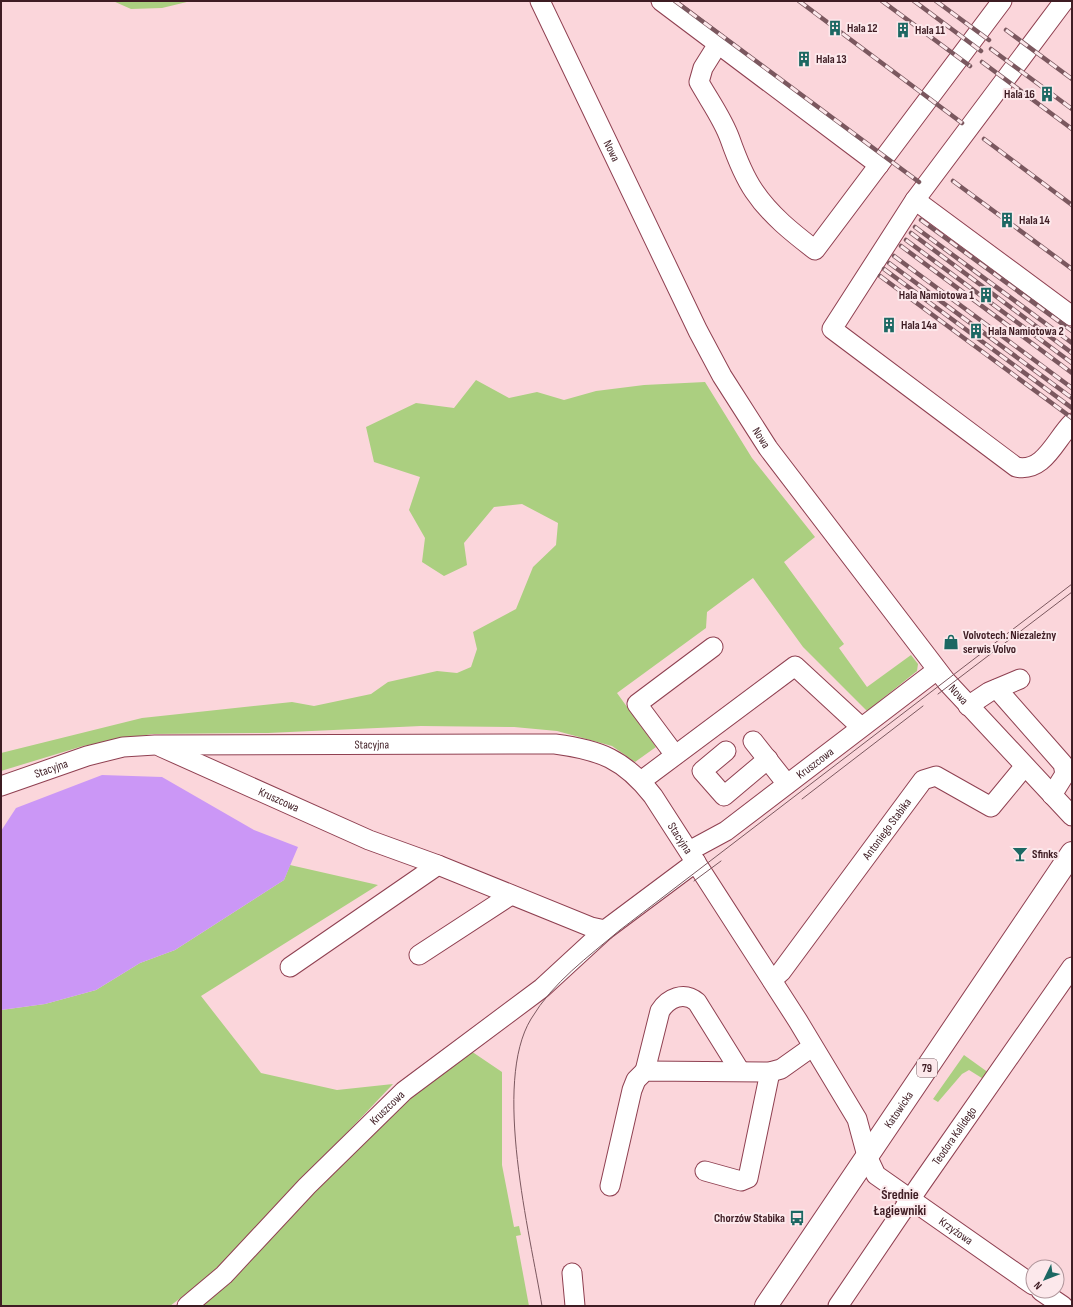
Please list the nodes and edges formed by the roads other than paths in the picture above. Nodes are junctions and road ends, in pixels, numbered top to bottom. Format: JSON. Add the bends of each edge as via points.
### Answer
{"nodes":[{"id":1,"x":540,"y":1,"type":"edge"},
{"id":2,"x":661,"y":1,"type":"edge"},
{"id":3,"x":1057,"y":3,"type":"edge"},
{"id":4,"x":993,"y":4,"type":"edge"},
{"id":5,"x":718,"y":44,"type":"junction"},
{"id":6,"x":879,"y":165,"type":"junction"},
{"id":7,"x":915,"y":200,"type":"junction"},
{"id":8,"x":1072,"y":316,"type":"edge"},
{"id":9,"x":1072,"y":423,"type":"edge"},
{"id":10,"x":713,"y":647,"type":"dead end"},
{"id":11,"x":937,"y":670,"type":"junction"},
{"id":12,"x":1020,"y":678,"type":"dead end"},
{"id":13,"x":997,"y":688,"type":"junction"},
{"id":14,"x":968,"y":706,"type":"junction"},
{"id":15,"x":861,"y":727,"type":"junction"},
{"id":16,"x":753,"y":742,"type":"dead end"},
{"id":17,"x":155,"y":745,"type":"junction"},
{"id":18,"x":726,"y":751,"type":"dead end"},
{"id":19,"x":675,"y":755,"type":"junction"},
{"id":20,"x":768,"y":760,"type":"junction"},
{"id":21,"x":1024,"y":766,"type":"junction"},
{"id":22,"x":641,"y":781,"type":"junction"},
{"id":23,"x":787,"y":784,"type":"junction"},
{"id":24,"x":1,"y":786,"type":"edge"},
{"id":25,"x":1052,"y":795,"type":"junction"},
{"id":26,"x":1072,"y":816,"type":"edge"},
{"id":27,"x":1072,"y":853,"type":"edge"},
{"id":28,"x":693,"y":856,"type":"junction"},
{"id":29,"x":438,"y":865,"type":"junction"},
{"id":30,"x":511,"y":896,"type":"junction"},
{"id":31,"x":605,"y":930,"type":"junction"},
{"id":32,"x":419,"y":955,"type":"dead end"},
{"id":33,"x":290,"y":967,"type":"dead end"},
{"id":34,"x":1072,"y":967,"type":"edge"},
{"id":35,"x":772,"y":980,"type":"junction"},
{"id":36,"x":812,"y":1047,"type":"junction"},
{"id":37,"x":740,"y":1071,"type":"junction"},
{"id":38,"x":645,"y":1072,"type":"junction"},
{"id":39,"x":770,"y":1072,"type":"junction"},
{"id":40,"x":866,"y":1156,"type":"junction"},
{"id":41,"x":705,"y":1171,"type":"dead end"},
{"id":42,"x":610,"y":1186,"type":"dead end"},
{"id":43,"x":910,"y":1200,"type":"junction"},
{"id":44,"x":572,"y":1273,"type":"dead end"},
{"id":45,"x":1025,"y":1279,"type":"edge"},
{"id":46,"x":1053,"y":1299,"type":"edge"},
{"id":47,"x":187,"y":1306,"type":"edge"},
{"id":48,"x":575,"y":1306,"type":"edge"},
{"id":49,"x":766,"y":1306,"type":"edge"},
{"id":50,"x":838,"y":1306,"type":"edge"},
{"id":51,"x":1063,"y":1306,"type":"edge"}],
"edges":[{"from":1,"to":11,"type":"street","name":"Nowa","via":[[722,376],[768,448]]},
{"from":2,"to":5,"type":"street"},
{"from":3,"to":7,"type":"street"},
{"from":4,"to":6,"type":"street"},
{"from":5,"to":6,"type":"street"},
{"from":5,"to":6,"type":"street","via":[[703,68],[699,82],[730,138],[733,152],[753,190],[788,229],[815,250]]},
{"from":7,"to":8,"type":"street"},
{"from":7,"to":9,"type":"street","via":[[832,329],[1016,468],[1029,469],[1039,464]]},
{"from":10,"to":19,"type":"street","via":[[637,704]]},
{"from":11,"to":14,"type":"street","name":"Nowa"},
{"from":11,"to":15,"type":"street","name":"Kruszcowa"},
{"from":12,"to":13,"type":"street"},
{"from":13,"to":14,"type":"street"},
{"from":13,"to":25,"type":"street","via":[[1063,764],[1065,774]]},
{"from":14,"to":21,"type":"street","name":"Nowa"},
{"from":15,"to":19,"type":"street","via":[[795,666]]},
{"from":15,"to":23,"type":"street","name":"Kruszcowa"},
{"from":16,"to":20,"type":"street"},
{"from":17,"to":22,"type":"street","name":"Stacyjna","via":[[555,744],[583,748],[608,756]]},
{"from":17,"to":24,"type":"street","name":"Stacyjna","via":[[123,748],[87,756]]},
{"from":17,"to":29,"type":"street","name":"Kruszcowa","via":[[368,840]]},
{"from":18,"to":20,"type":"street","via":[[702,771],[724,796]]},
{"from":19,"to":22,"type":"street"},
{"from":20,"to":23,"type":"street"},
{"from":21,"to":25,"type":"street","name":"Nowa"},
{"from":21,"to":35,"type":"street","name":"Antoniego Stabika","via":[[991,807],[936,776],[923,780],[781,972]]},
{"from":22,"to":28,"type":"street","name":"Stacyjna"},
{"from":23,"to":28,"type":"street","name":"Kruszcowa"},
{"from":25,"to":26,"type":"street","name":"Nowa"},
{"from":27,"to":40,"type":"main road","name":"Katowicka","number":"79"},
{"from":28,"to":31,"type":"street","name":"Kruszcowa"},
{"from":28,"to":35,"type":"street"},
{"from":29,"to":30,"type":"street","name":"Kruszcowa"},
{"from":29,"to":33,"type":"street"},
{"from":30,"to":31,"type":"street","name":"Kruszcowa"},
{"from":30,"to":32,"type":"street"},
{"from":31,"to":47,"type":"street","name":"Kruszcowa","via":[[542,988],[404,1091],[307,1186],[224,1275]]},
{"from":34,"to":43,"type":"street","name":"Teodora Kalidego"},
{"from":35,"to":36,"type":"street"},
{"from":36,"to":39,"type":"street","via":[[780,1069]]},
{"from":36,"to":40,"type":"street","via":[[857,1119]]},
{"from":37,"to":38,"type":"street"},
{"from":37,"to":38,"type":"street","via":[[697,1002],[685,996],[672,999],[660,1011]]},
{"from":37,"to":39,"type":"street"},
{"from":38,"to":42,"type":"street","via":[[636,1080],[632,1090]]},
{"from":39,"to":41,"type":"street","via":[[748,1178],[741,1181]]},
{"from":40,"to":43,"type":"street","name":"Krzyżowa","via":[[876,1175]]},
{"from":40,"to":49,"type":"main road","name":"Katowicka","number":"79"},
{"from":43,"to":45,"type":"street","name":"Krzyżowa"},
{"from":43,"to":50,"type":"street","name":"Teodora Kalidego"},
{"from":44,"to":48,"type":"street"},
{"from":46,"to":51,"type":"street"}]}
